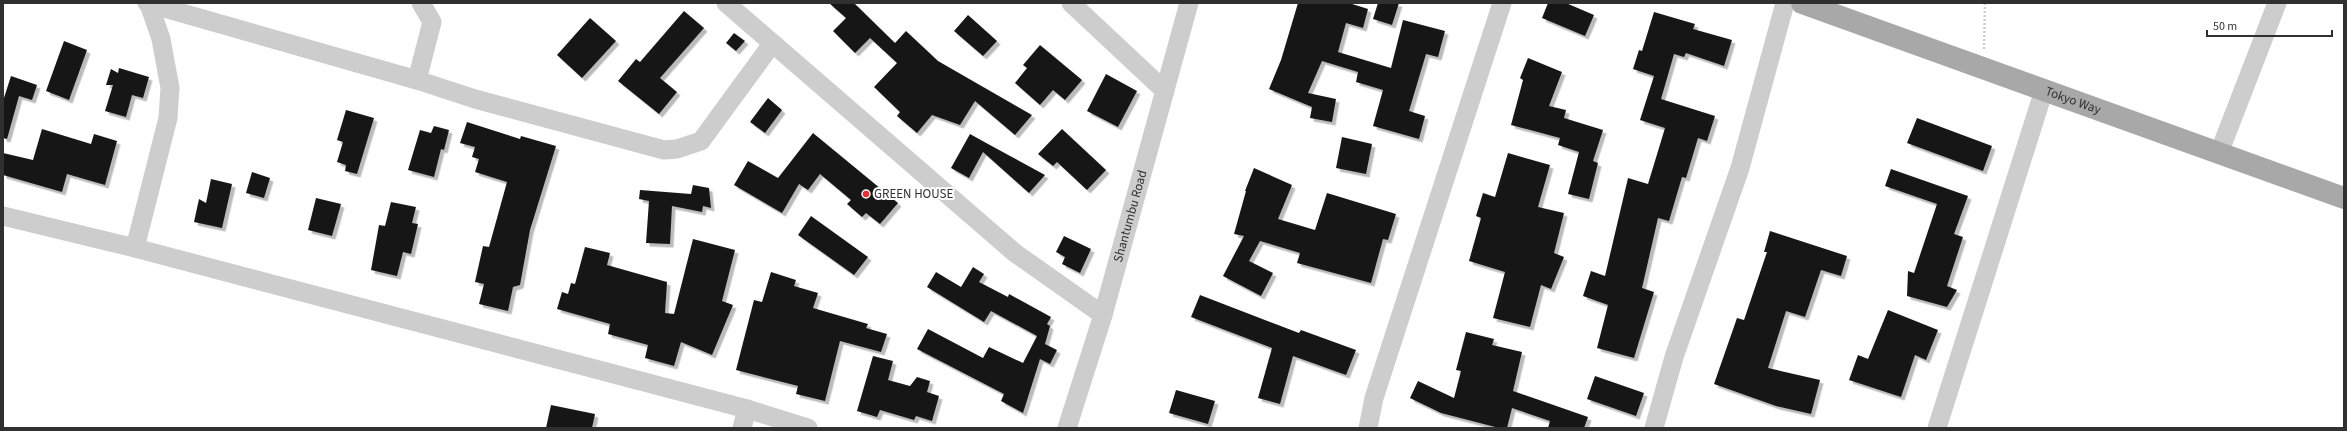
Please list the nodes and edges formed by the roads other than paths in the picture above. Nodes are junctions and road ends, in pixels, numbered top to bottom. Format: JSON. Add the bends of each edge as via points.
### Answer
{"nodes":[{"id":1,"x":148,"y":3,"type":"edge"},
{"id":2,"x":421,"y":3,"type":"edge"},
{"id":3,"x":726,"y":3,"type":"edge"},
{"id":4,"x":1070,"y":3,"type":"edge"},
{"id":5,"x":1189,"y":3,"type":"edge"},
{"id":6,"x":1502,"y":3,"type":"edge"},
{"id":7,"x":1785,"y":3,"type":"edge"},
{"id":8,"x":1802,"y":3,"type":"edge"},
{"id":9,"x":2277,"y":3,"type":"edge"},
{"id":10,"x":772,"y":44,"type":"junction"},
{"id":11,"x":417,"y":80,"type":"junction"},
{"id":12,"x":2044,"y":90,"type":"junction"},
{"id":13,"x":1165,"y":91,"type":"junction"},
{"id":14,"x":2219,"y":153,"type":"junction"},
{"id":15,"x":2344,"y":198,"type":"edge"},
{"id":16,"x":3,"y":216,"type":"edge"},
{"id":17,"x":135,"y":248,"type":"junction"},
{"id":18,"x":1103,"y":315,"type":"junction"},
{"id":19,"x":747,"y":409,"type":"junction"},
{"id":20,"x":742,"y":428,"type":"edge"},
{"id":21,"x":808,"y":428,"type":"edge"},
{"id":22,"x":1067,"y":428,"type":"edge"},
{"id":23,"x":1368,"y":428,"type":"edge"},
{"id":24,"x":1654,"y":428,"type":"edge"},
{"id":25,"x":1937,"y":428,"type":"edge"}],
"edges":[{"from":1,"to":11,"type":"street"},
{"from":1,"to":17,"type":"street","via":[[161,39],[170,88],[168,118]]},
{"from":2,"to":11,"type":"street","via":[[432,22]]},
{"from":3,"to":10,"type":"street"},
{"from":4,"to":13,"type":"street"},
{"from":5,"to":13,"type":"street","name":"Shantumbu Road"},
{"from":6,"to":23,"type":"street","via":[[1376,390]]},
{"from":7,"to":24,"type":"street","via":[[1740,168],[1674,357]]},
{"from":8,"to":12,"type":"main road","name":"Tokyo Way"},
{"from":9,"to":14,"type":"street"},
{"from":10,"to":11,"type":"street","via":[[701,140],[677,149],[664,150],[475,99]]},
{"from":10,"to":18,"type":"street","via":[[1015,253]]},
{"from":12,"to":14,"type":"main road","name":"Tokyo Way"},
{"from":12,"to":25,"type":"street"},
{"from":13,"to":18,"type":"street","name":"Shantumbu Road"},
{"from":14,"to":15,"type":"main road","name":"Tokyo Way"},
{"from":16,"to":17,"type":"street"},
{"from":17,"to":19,"type":"street"},
{"from":18,"to":22,"type":"street","name":"Shantumbu Road"},
{"from":19,"to":20,"type":"street"},
{"from":19,"to":21,"type":"street"}]}
